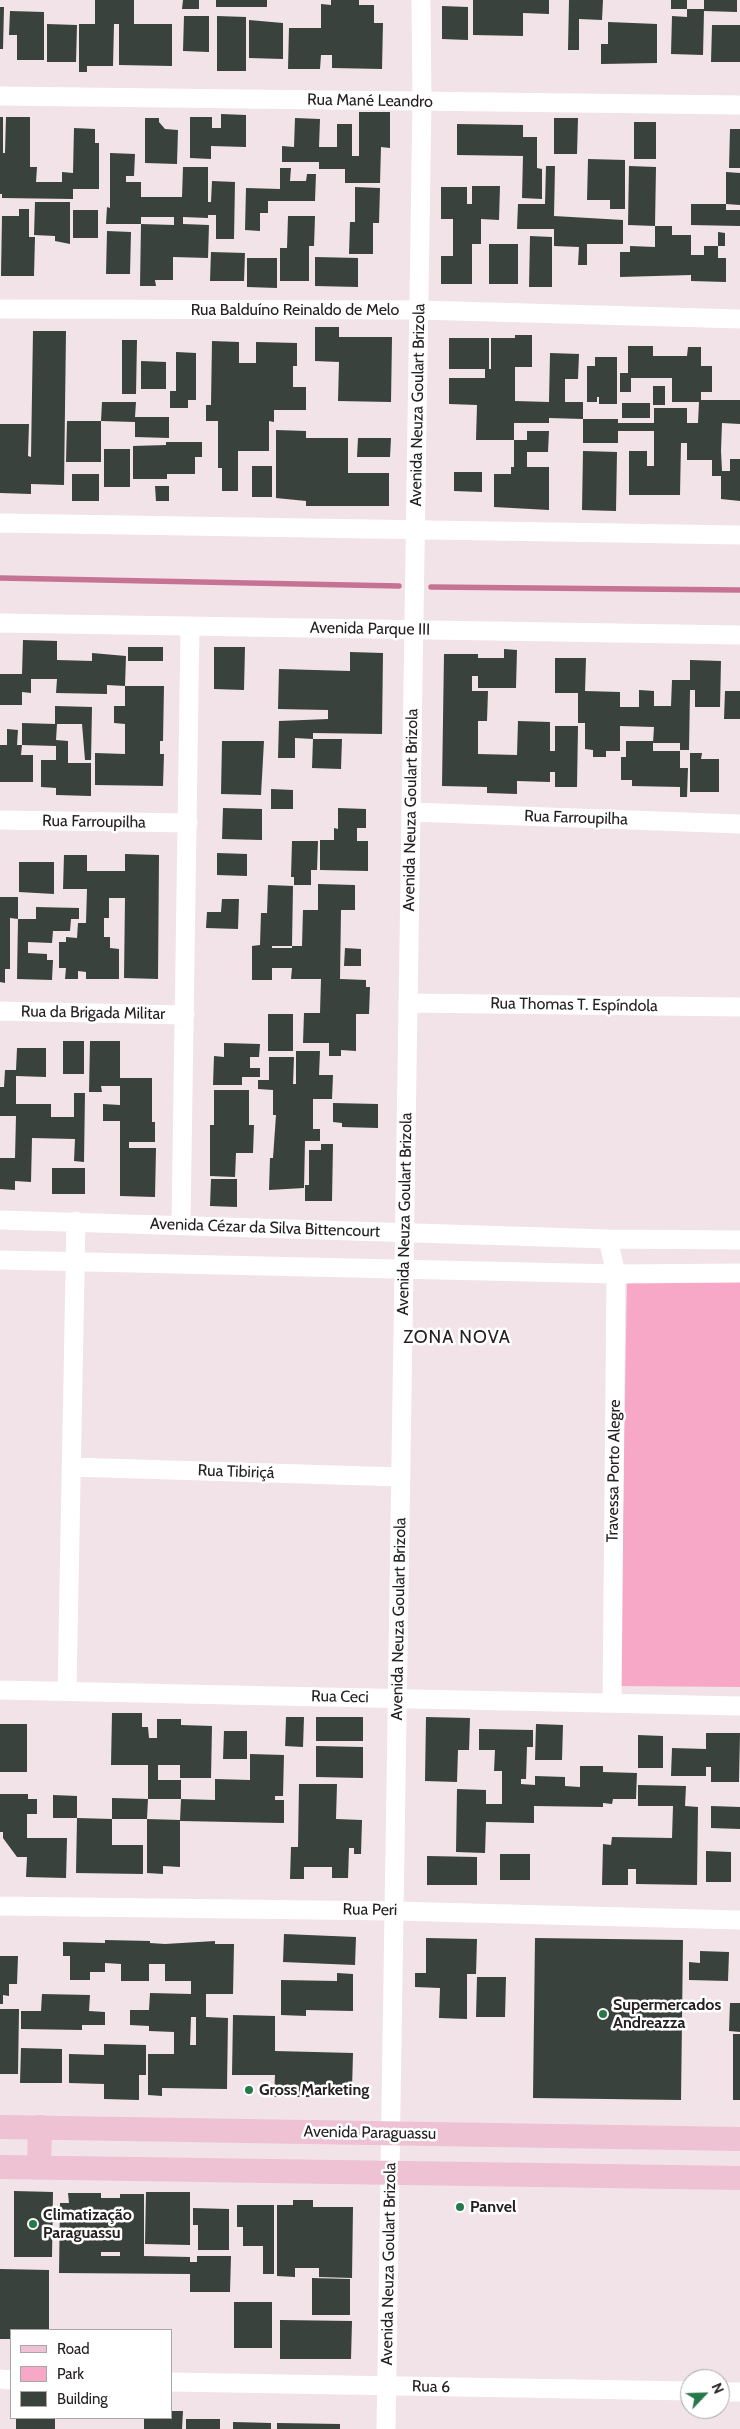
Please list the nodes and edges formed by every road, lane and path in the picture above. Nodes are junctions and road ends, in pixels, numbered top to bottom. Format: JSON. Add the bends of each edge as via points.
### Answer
{"nodes":[{"id":1,"x":421,"y":0,"type":"edge"},
{"id":2,"x":0,"y":96,"type":"edge"},
{"id":3,"x":422,"y":101,"type":"junction"},
{"id":4,"x":740,"y":105,"type":"edge"},
{"id":5,"x":0,"y":309,"type":"edge"},
{"id":6,"x":419,"y":310,"type":"junction"},
{"id":7,"x":740,"y":319,"type":"edge"},
{"id":8,"x":0,"y":524,"type":"edge"},
{"id":9,"x":416,"y":530,"type":"junction"},
{"id":10,"x":740,"y":535,"type":"edge"},
{"id":11,"x":0,"y":623,"type":"edge"},
{"id":12,"x":190,"y":626,"type":"junction"},
{"id":13,"x":414,"y":630,"type":"junction"},
{"id":14,"x":740,"y":635,"type":"edge"},
{"id":15,"x":411,"y":812,"type":"junction"},
{"id":16,"x":0,"y":820,"type":"edge"},
{"id":17,"x":188,"y":823,"type":"junction"},
{"id":18,"x":740,"y":824,"type":"edge"},
{"id":19,"x":408,"y":1003,"type":"junction"},
{"id":20,"x":740,"y":1007,"type":"edge"},
{"id":21,"x":0,"y":1011,"type":"edge"},
{"id":22,"x":186,"y":1015,"type":"junction"},
{"id":23,"x":0,"y":1220,"type":"edge"},
{"id":24,"x":76,"y":1221,"type":"junction"},
{"id":25,"x":181,"y":1224,"type":"junction"},
{"id":26,"x":404,"y":1234,"type":"junction"},
{"id":27,"x":608,"y":1240,"type":"junction"},
{"id":28,"x":740,"y":1240,"type":"edge"},
{"id":29,"x":0,"y":1260,"type":"edge"},
{"id":30,"x":75,"y":1262,"type":"junction"},
{"id":31,"x":404,"y":1268,"type":"junction"},
{"id":32,"x":740,"y":1272,"type":"edge"},
{"id":33,"x":616,"y":1274,"type":"junction"},
{"id":34,"x":71,"y":1467,"type":"junction"},
{"id":35,"x":401,"y":1477,"type":"junction"},
{"id":36,"x":0,"y":1690,"type":"edge"},
{"id":37,"x":67,"y":1691,"type":"junction"},
{"id":38,"x":398,"y":1698,"type":"junction"},
{"id":39,"x":612,"y":1703,"type":"junction"},
{"id":40,"x":740,"y":1706,"type":"edge"},
{"id":41,"x":0,"y":1906,"type":"edge"},
{"id":42,"x":394,"y":1911,"type":"junction"},
{"id":43,"x":740,"y":1920,"type":"edge"},
{"id":44,"x":0,"y":2127,"type":"edge"},
{"id":45,"x":40,"y":2127,"type":"junction"},
{"id":46,"x":391,"y":2133,"type":"junction"},
{"id":47,"x":740,"y":2139,"type":"edge"},
{"id":48,"x":0,"y":2167,"type":"edge"},
{"id":49,"x":39,"y":2167,"type":"junction"},
{"id":50,"x":390,"y":2173,"type":"junction"},
{"id":51,"x":740,"y":2178,"type":"edge"},
{"id":52,"x":172,"y":2382,"type":"edge"},
{"id":53,"x":387,"y":2386,"type":"junction"},
{"id":54,"x":680,"y":2392,"type":"edge"},
{"id":55,"x":386,"y":2429,"type":"edge"}],
"edges":[{"from":1,"to":3,"type":"street","name":"Avenida Neuza Goulart Brizola"},
{"from":2,"to":3,"type":"street","name":"Rua Mané Leandro"},
{"from":3,"to":4,"type":"street","name":"Rua Mané Leandro"},
{"from":3,"to":6,"type":"street","name":"Avenida Neuza Goulart Brizola"},
{"from":5,"to":6,"type":"street","name":"Rua Balduíno Reinaldo de Melo"},
{"from":6,"to":7,"type":"street","name":"Rua Balduíno Reinaldo de Melo"},
{"from":6,"to":9,"type":"street","name":"Avenida Neuza Goulart Brizola"},
{"from":8,"to":9,"type":"street"},
{"from":9,"to":10,"type":"street"},
{"from":9,"to":13,"type":"street","name":"Avenida Neuza Goulart Brizola"},
{"from":11,"to":12,"type":"street","name":"Avenida Parque III"},
{"from":12,"to":13,"type":"street","name":"Avenida Parque III"},
{"from":12,"to":17,"type":"street"},
{"from":13,"to":14,"type":"street","name":"Avenida Parque III"},
{"from":13,"to":15,"type":"street","name":"Avenida Neuza Goulart Brizola"},
{"from":15,"to":18,"type":"street","name":"Rua Farroupilha"},
{"from":15,"to":19,"type":"street","name":"Avenida Neuza Goulart Brizola"},
{"from":16,"to":17,"type":"street","name":"Rua Farroupilha"},
{"from":17,"to":22,"type":"street"},
{"from":19,"to":20,"type":"street","name":"Rua Thomas T. Espíndola"},
{"from":19,"to":26,"type":"street","name":"Avenida Neuza Goulart Brizola"},
{"from":21,"to":22,"type":"street","name":"Rua da Brigada Militar"},
{"from":22,"to":25,"type":"street"},
{"from":23,"to":24,"type":"street","name":"Avenida Cézar da Silva Bittencourt"},
{"from":24,"to":25,"type":"street","name":"Avenida Cézar da Silva Bittencourt"},
{"from":24,"to":30,"type":"street"},
{"from":25,"to":26,"type":"street","name":"Avenida Cézar da Silva Bittencourt"},
{"from":26,"to":27,"type":"street","name":"Avenida Cézar da Silva Bittencourt"},
{"from":26,"to":31,"type":"street","name":"Avenida Neuza Goulart Brizola"},
{"from":27,"to":28,"type":"street","name":"Avenida Cézar da Silva Bittencourt"},
{"from":27,"to":33,"type":"street","name":"Travessa Porto Alegre"},
{"from":29,"to":30,"type":"street"},
{"from":30,"to":31,"type":"street"},
{"from":30,"to":34,"type":"street"},
{"from":31,"to":33,"type":"street"},
{"from":31,"to":35,"type":"street","name":"Avenida Neuza Goulart Brizola"},
{"from":32,"to":33,"type":"street"},
{"from":33,"to":39,"type":"street","name":"Travessa Porto Alegre"},
{"from":34,"to":35,"type":"street","name":"Rua Tibiriçá"},
{"from":34,"to":37,"type":"street"},
{"from":35,"to":38,"type":"street","name":"Avenida Neuza Goulart Brizola"},
{"from":36,"to":37,"type":"street","name":"Rua Ceci"},
{"from":37,"to":38,"type":"street","name":"Rua Ceci"},
{"from":38,"to":39,"type":"street","name":"Rua Ceci"},
{"from":38,"to":42,"type":"street","name":"Avenida Neuza Goulart Brizola"},
{"from":39,"to":40,"type":"street","name":"Rua Ceci"},
{"from":41,"to":42,"type":"street","name":"Rua Peri"},
{"from":42,"to":43,"type":"street","name":"Rua Peri"},
{"from":42,"to":46,"type":"street","name":"Avenida Neuza Goulart Brizola"},
{"from":44,"to":45,"type":"main road","name":"Avenida Paraguassu"},
{"from":45,"to":46,"type":"main road","name":"Avenida Paraguassu"},
{"from":45,"to":49,"type":"main road"},
{"from":46,"to":47,"type":"main road","name":"Avenida Paraguassu"},
{"from":46,"to":50,"type":"street","name":"Avenida Neuza Goulart Brizola"},
{"from":48,"to":49,"type":"main road"},
{"from":49,"to":50,"type":"main road"},
{"from":50,"to":51,"type":"main road"},
{"from":50,"to":53,"type":"street","name":"Avenida Neuza Goulart Brizola"},
{"from":52,"to":53,"type":"street","name":"Rua 6"},
{"from":53,"to":54,"type":"street","name":"Rua 6"},
{"from":53,"to":55,"type":"street","name":"Avenida Neuza Goulart Brizola"}]}
